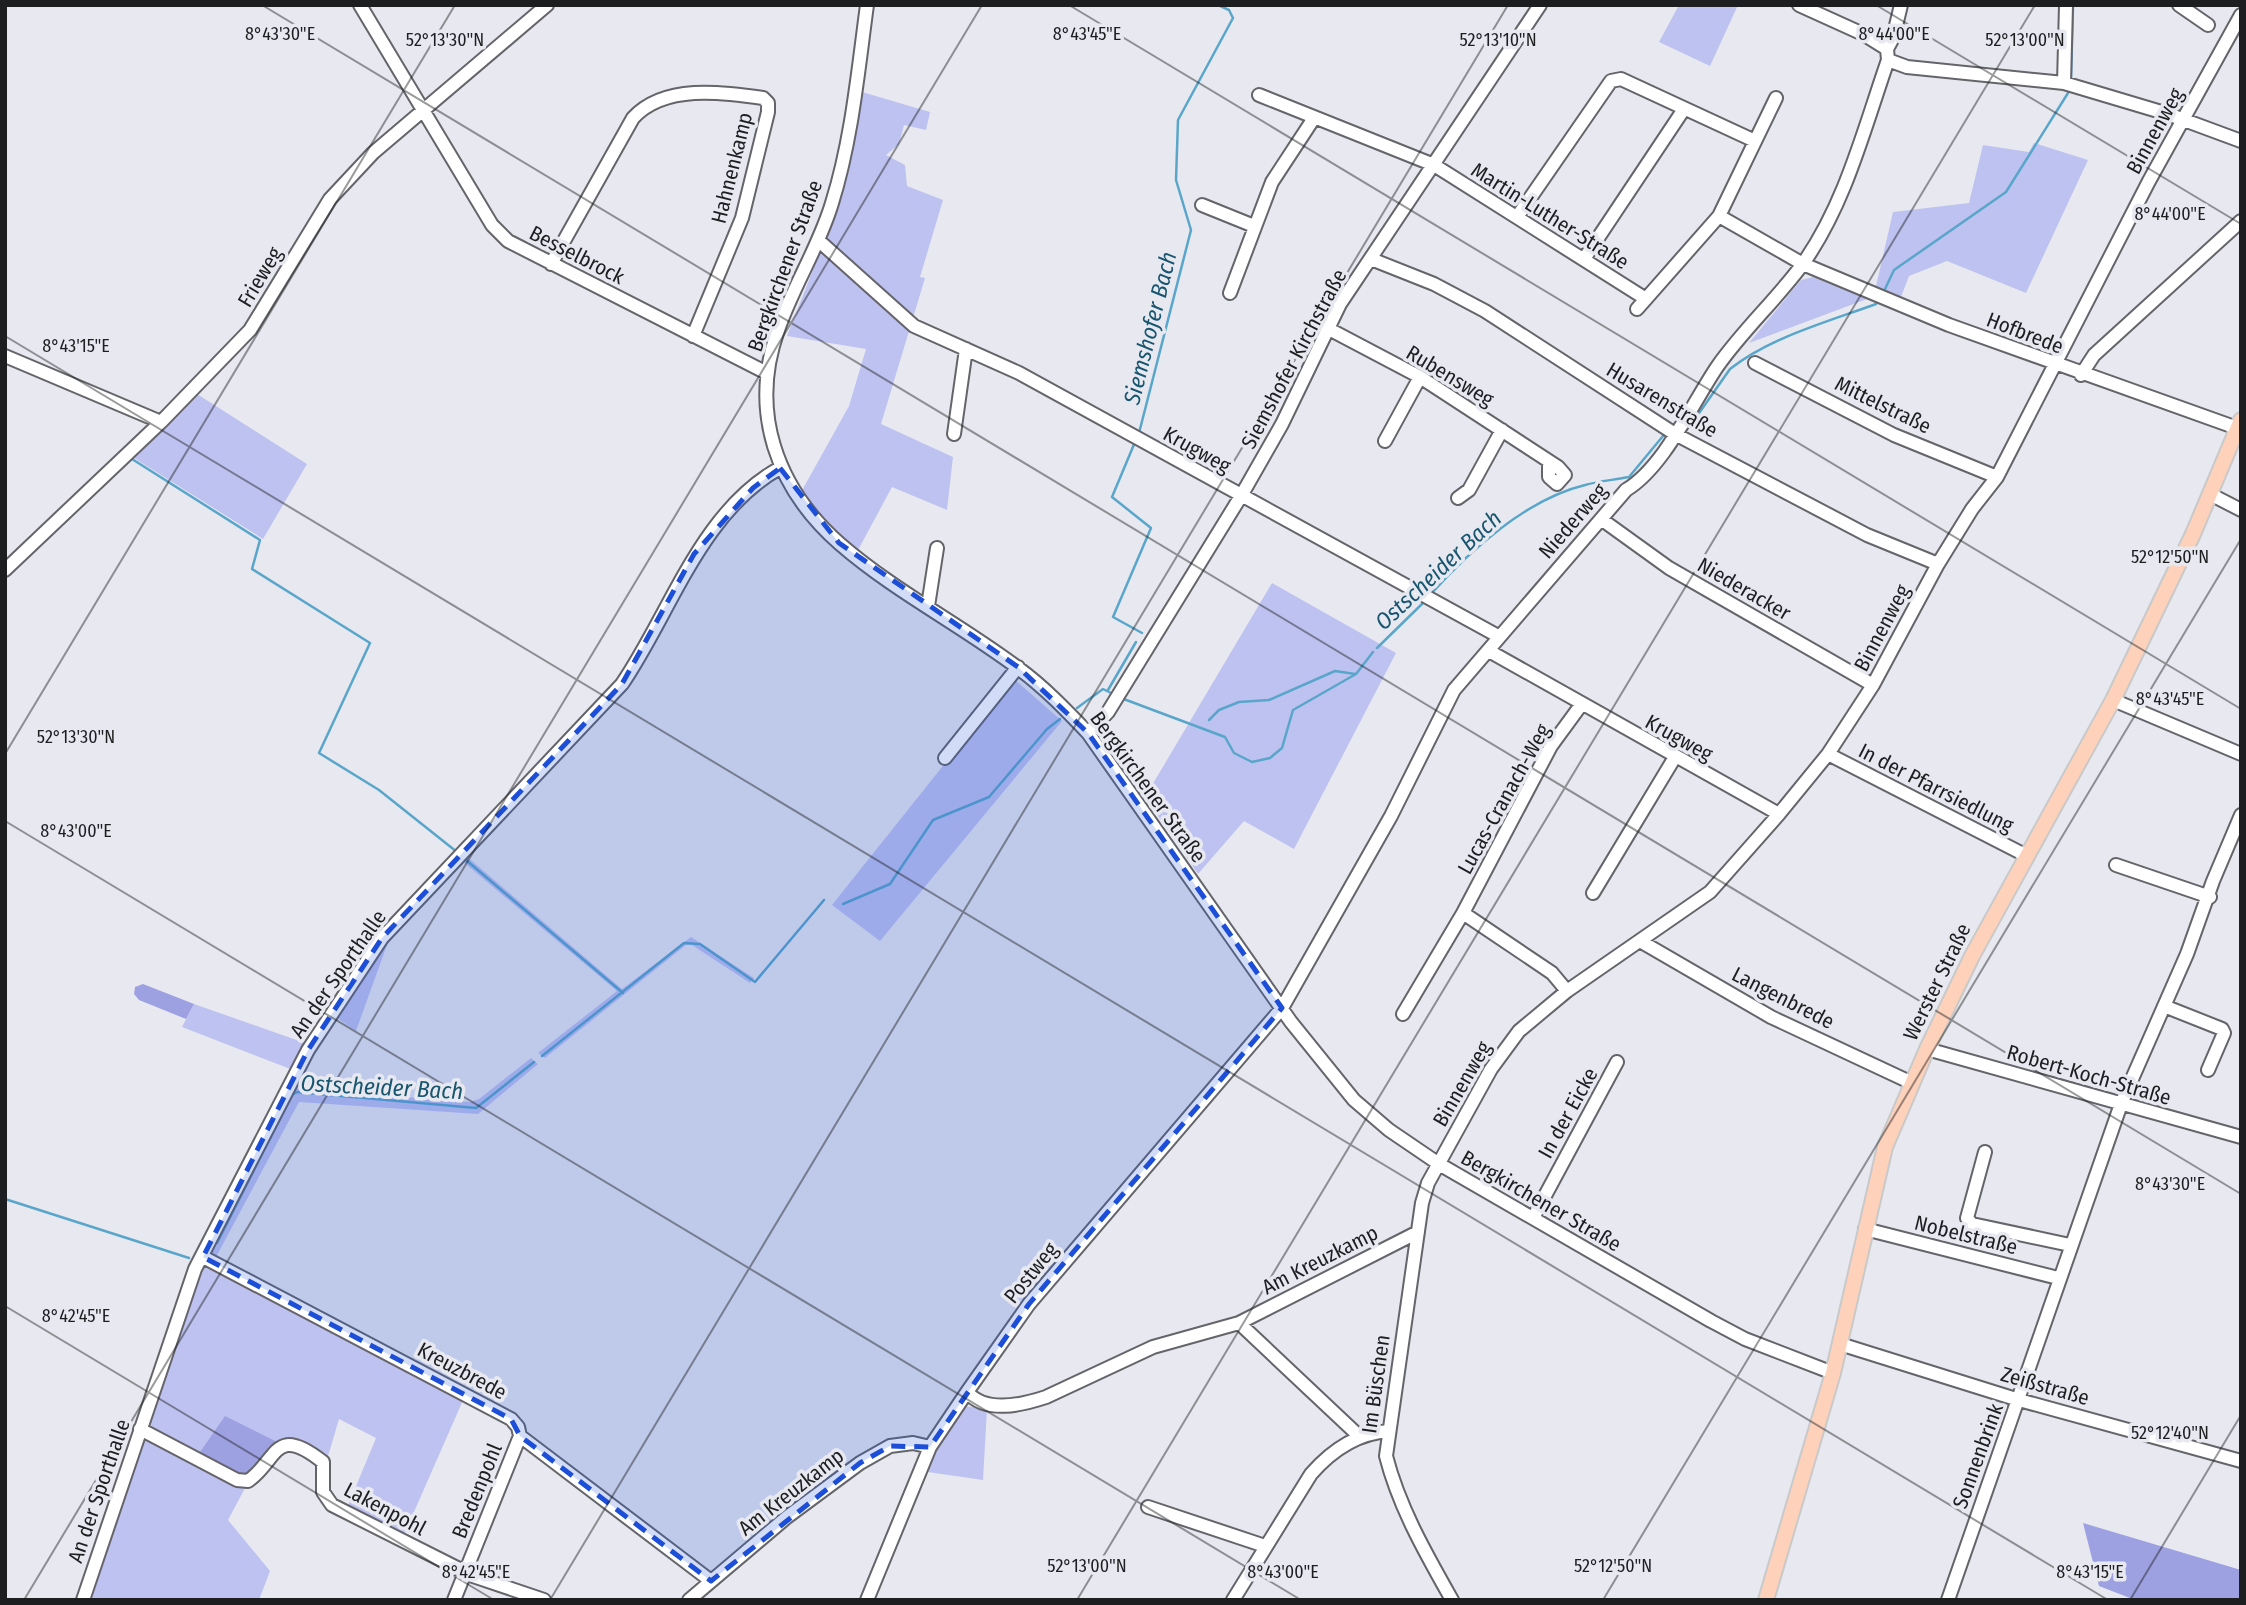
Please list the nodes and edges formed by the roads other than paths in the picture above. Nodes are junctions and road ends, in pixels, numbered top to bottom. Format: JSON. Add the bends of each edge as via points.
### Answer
{"nodes":[{"id":1,"x":360,"y":5,"type":"edge"},
{"id":2,"x":547,"y":5,"type":"edge"},
{"id":3,"x":867,"y":5,"type":"edge"},
{"id":4,"x":1540,"y":5,"type":"edge"},
{"id":5,"x":1799,"y":5,"type":"edge"},
{"id":6,"x":1901,"y":5,"type":"edge"},
{"id":7,"x":2066,"y":5,"type":"edge"},
{"id":8,"x":2179,"y":5,"type":"edge"},
{"id":9,"x":2241,"y":15,"type":"edge"},
{"id":10,"x":2208,"y":25,"type":"dead end"},
{"id":11,"x":1888,"y":54,"type":"junction"},
{"id":12,"x":2064,"y":83,"type":"junction"},
{"id":13,"x":1259,"y":95,"type":"dead end"},
{"id":14,"x":1776,"y":98,"type":"dead end"},
{"id":15,"x":1684,"y":109,"type":"junction"},
{"id":16,"x":423,"y":111,"type":"junction"},
{"id":17,"x":1314,"y":118,"type":"junction"},
{"id":18,"x":2182,"y":121,"type":"junction"},
{"id":19,"x":1755,"y":141,"type":"junction"},
{"id":20,"x":2241,"y":141,"type":"edge"},
{"id":21,"x":1434,"y":165,"type":"junction"},
{"id":22,"x":1202,"y":205,"type":"dead end"},
{"id":23,"x":1719,"y":216,"type":"junction"},
{"id":24,"x":1517,"y":217,"type":"junction"},
{"id":25,"x":2241,"y":221,"type":"edge"},
{"id":26,"x":1254,"y":226,"type":"junction"},
{"id":27,"x":818,"y":240,"type":"junction"},
{"id":28,"x":1371,"y":259,"type":"junction"},
{"id":29,"x":1584,"y":259,"type":"junction"},
{"id":30,"x":551,"y":264,"type":"junction"},
{"id":31,"x":1803,"y":264,"type":"junction"},
{"id":32,"x":1230,"y":293,"type":"dead end"},
{"id":33,"x":1327,"y":328,"type":"junction"},
{"id":34,"x":693,"y":336,"type":"junction"},
{"id":35,"x":966,"y":349,"type":"junction"},
{"id":36,"x":5,"y":356,"type":"edge"},
{"id":37,"x":1755,"y":363,"type":"dead end"},
{"id":38,"x":2056,"y":365,"type":"junction"},
{"id":39,"x":767,"y":373,"type":"junction"},
{"id":40,"x":2081,"y":375,"type":"junction"},
{"id":41,"x":1420,"y":377,"type":"junction"},
{"id":42,"x":161,"y":422,"type":"junction"},
{"id":43,"x":2239,"y":424,"type":"edge"},
{"id":44,"x":1502,"y":430,"type":"junction"},
{"id":45,"x":954,"y":434,"type":"dead end"},
{"id":46,"x":1675,"y":434,"type":"junction"},
{"id":47,"x":1385,"y":441,"type":"dead end"},
{"id":48,"x":1549,"y":462,"type":"dead end"},
{"id":49,"x":780,"y":468,"type":"junction"},
{"id":50,"x":1997,"y":477,"type":"junction"},
{"id":51,"x":2210,"y":494,"type":"junction"},
{"id":52,"x":1241,"y":496,"type":"junction"},
{"id":53,"x":1458,"y":498,"type":"dead end"},
{"id":54,"x":2241,"y":510,"type":"edge"},
{"id":55,"x":1601,"y":519,"type":"junction"},
{"id":56,"x":937,"y":548,"type":"dead end"},
{"id":57,"x":1938,"y":564,"type":"junction"},
{"id":58,"x":5,"y":570,"type":"edge"},
{"id":59,"x":928,"y":606,"type":"junction"},
{"id":60,"x":1498,"y":636,"type":"junction"},
{"id":61,"x":1489,"y":651,"type":"junction"},
{"id":62,"x":1018,"y":667,"type":"junction"},
{"id":63,"x":1873,"y":685,"type":"junction"},
{"id":64,"x":2113,"y":700,"type":"junction"},
{"id":65,"x":1581,"y":705,"type":"junction"},
{"id":66,"x":1088,"y":733,"type":"junction"},
{"id":67,"x":1828,"y":754,"type":"junction"},
{"id":68,"x":2241,"y":754,"type":"edge"},
{"id":69,"x":945,"y":758,"type":"dead end"},
{"id":70,"x":1675,"y":758,"type":"junction"},
{"id":71,"x":1779,"y":814,"type":"junction"},
{"id":72,"x":2241,"y":816,"type":"edge"},
{"id":73,"x":2027,"y":856,"type":"junction"},
{"id":74,"x":2116,"y":865,"type":"dead end"},
{"id":75,"x":1593,"y":894,"type":"dead end"},
{"id":76,"x":2210,"y":897,"type":"junction"},
{"id":77,"x":1463,"y":913,"type":"junction"},
{"id":78,"x":1640,"y":941,"type":"junction"},
{"id":79,"x":1567,"y":991,"type":"junction"},
{"id":80,"x":2164,"y":1006,"type":"junction"},
{"id":81,"x":1282,"y":1008,"type":"junction"},
{"id":82,"x":1403,"y":1014,"type":"dead end"},
{"id":83,"x":1927,"y":1049,"type":"junction"},
{"id":84,"x":1618,"y":1062,"type":"dead end"},
{"id":85,"x":2208,"y":1070,"type":"dead end"},
{"id":86,"x":1912,"y":1083,"type":"junction"},
{"id":87,"x":2121,"y":1104,"type":"junction"},
{"id":88,"x":2241,"y":1137,"type":"edge"},
{"id":89,"x":1985,"y":1152,"type":"dead end"},
{"id":90,"x":1439,"y":1164,"type":"junction"},
{"id":91,"x":1533,"y":1218,"type":"junction"},
{"id":92,"x":1865,"y":1229,"type":"junction"},
{"id":93,"x":1418,"y":1231,"type":"junction"},
{"id":94,"x":2070,"y":1245,"type":"junction"},
{"id":95,"x":203,"y":1257,"type":"junction"},
{"id":96,"x":2058,"y":1278,"type":"junction"},
{"id":97,"x":1240,"y":1323,"type":"junction"},
{"id":98,"x":1840,"y":1345,"type":"junction"},
{"id":99,"x":1833,"y":1373,"type":"junction"},
{"id":100,"x":967,"y":1392,"type":"junction"},
{"id":101,"x":2019,"y":1399,"type":"junction"},
{"id":102,"x":140,"y":1429,"type":"junction"},
{"id":103,"x":1389,"y":1431,"type":"junction"},
{"id":104,"x":520,"y":1436,"type":"junction"},
{"id":105,"x":1359,"y":1436,"type":"junction"},
{"id":106,"x":930,"y":1447,"type":"junction"},
{"id":107,"x":2241,"y":1461,"type":"edge"},
{"id":108,"x":1149,"y":1507,"type":"dead end"},
{"id":109,"x":1265,"y":1546,"type":"junction"},
{"id":110,"x":465,"y":1573,"type":"junction"},
{"id":111,"x":711,"y":1581,"type":"junction"},
{"id":112,"x":83,"y":1600,"type":"edge"},
{"id":113,"x":454,"y":1600,"type":"edge"},
{"id":114,"x":544,"y":1600,"type":"edge"},
{"id":115,"x":689,"y":1600,"type":"edge"},
{"id":116,"x":867,"y":1600,"type":"edge"},
{"id":117,"x":1233,"y":1600,"type":"edge"},
{"id":118,"x":1452,"y":1600,"type":"edge"},
{"id":119,"x":1766,"y":1600,"type":"edge"},
{"id":120,"x":1948,"y":1600,"type":"edge"}],
"edges":[{"from":1,"to":16,"type":"street","name":"Besselbrock"},
{"from":2,"to":16,"type":"street","name":"Frieweg"},
{"from":3,"to":27,"type":"street","name":"Bergkirchener Straße","via":[[849,132],[833,201]]},
{"from":4,"to":21,"type":"street","name":"Siemshofer Kirchstraße"},
{"from":5,"to":11,"type":"street","via":[[1863,34]]},
{"from":6,"to":11,"type":"street","name":"Niederweg"},
{"from":7,"to":12,"type":"street"},
{"from":8,"to":10,"type":"street"},
{"from":9,"to":18,"type":"street","name":"Binnenweg"},
{"from":11,"to":12,"type":"street","via":[[1907,67]]},
{"from":11,"to":31,"type":"street","name":"Niederweg","via":[[1836,207]]},
{"from":12,"to":18,"type":"street"},
{"from":13,"to":17,"type":"street","name":"Martin-Luther-Straße"},
{"from":14,"to":19,"type":"street","name":"Martin-Luther-Straße"},
{"from":15,"to":19,"type":"street"},
{"from":15,"to":24,"type":"street","via":[[1621,79],[1611,81]]},
{"from":15,"to":29,"type":"street"},
{"from":16,"to":30,"type":"street","name":"Besselbrock","via":[[492,225],[508,241]]},
{"from":16,"to":42,"type":"street","name":"Frieweg","via":[[373,153],[330,199],[250,330]]},
{"from":17,"to":21,"type":"street","name":"Martin-Luther-Straße"},
{"from":17,"to":26,"type":"street","via":[[1272,182]]},
{"from":18,"to":20,"type":"street"},
{"from":18,"to":38,"type":"street","name":"Binnenweg"},
{"from":19,"to":23,"type":"street","name":"Martin-Luther-Straße"},
{"from":21,"to":24,"type":"street","name":"Martin-Luther-Straße"},
{"from":21,"to":28,"type":"street","name":"Siemshofer Kirchstraße"},
{"from":22,"to":26,"type":"street"},
{"from":23,"to":29,"type":"street","name":"Martin-Luther-Straße","via":[[1642,304]]},
{"from":23,"to":31,"type":"street","name":"Hofbrede"},
{"from":24,"to":29,"type":"street","name":"Martin-Luther-Straße"},
{"from":25,"to":40,"type":"street","via":[[2094,355]]},
{"from":26,"to":32,"type":"street"},
{"from":27,"to":35,"type":"street","name":"Krugweg","via":[[914,326]]},
{"from":27,"to":39,"type":"street","name":"Bergkirchener Straße","via":[[778,328]]},
{"from":28,"to":33,"type":"street","name":"Siemshofer Kirchstraße"},
{"from":28,"to":46,"type":"street","name":"Husarenstraße","via":[[1485,311]]},
{"from":30,"to":34,"type":"street","name":"Besselbrock"},
{"from":30,"to":34,"type":"street","name":"Hahnenkamp","via":[[640,110],[692,93],[763,97],[768,112],[742,218]]},
{"from":31,"to":38,"type":"street","name":"Hofbrede"},
{"from":31,"to":46,"type":"street","name":"Niederweg","via":[[1719,365]]},
{"from":33,"to":41,"type":"street","name":"Rubensweg"},
{"from":33,"to":52,"type":"street","name":"Siemshofer Kirchstraße","via":[[1282,424]]},
{"from":34,"to":39,"type":"street","name":"Besselbrock"},
{"from":35,"to":45,"type":"street"},
{"from":35,"to":52,"type":"street","name":"Krugweg","via":[[1019,373]]},
{"from":36,"to":42,"type":"street"},
{"from":37,"to":50,"type":"street","name":"Mittelstraße","via":[[1894,435]]},
{"from":38,"to":40,"type":"street","name":"Hofbrede"},
{"from":38,"to":50,"type":"street","name":"Binnenweg"},
{"from":39,"to":49,"type":"street","name":"Bergkirchener Straße","via":[[767,411]]},
{"from":40,"to":43,"type":"street","name":"Hofbrede"},
{"from":41,"to":44,"type":"street","name":"Rubensweg"},
{"from":41,"to":47,"type":"street"},
{"from":42,"to":58,"type":"street","name":"Frieweg"},
{"from":43,"to":51,"type":"main road","name":"Werster Straße"},
{"from":44,"to":48,"type":"street","name":"Rubensweg"},
{"from":44,"to":53,"type":"street","via":[[1469,490]]},
{"from":46,"to":55,"type":"street","name":"Niederweg","via":[[1638,482]]},
{"from":46,"to":57,"type":"street","name":"Husarenstraße","via":[[1867,535]]},
{"from":49,"to":59,"type":"street","name":"Bergkirchener Straße","via":[[839,543]]},
{"from":49,"to":95,"type":"street","name":"An der Sporthalle","via":[[753,488],[694,554],[622,684],[382,939],[308,1050]]},
{"from":50,"to":57,"type":"street","name":"Binnenweg"},
{"from":51,"to":54,"type":"street"},
{"from":51,"to":64,"type":"main road","name":"Werster Straße"},
{"from":52,"to":60,"type":"street","name":"Krugweg"},
{"from":52,"to":66,"type":"street","name":"Siemshofer Kirchstraße"},
{"from":55,"to":60,"type":"street","name":"Niederweg"},
{"from":55,"to":63,"type":"street","name":"Niederacker","via":[[1669,568]]},
{"from":56,"to":59,"type":"street"},
{"from":57,"to":63,"type":"street","name":"Binnenweg"},
{"from":59,"to":62,"type":"street","name":"Bergkirchener Straße"},
{"from":60,"to":61,"type":"street","name":"Niederweg"},
{"from":61,"to":65,"type":"street","name":"Krugweg"},
{"from":61,"to":81,"type":"street","name":"Niederweg","via":[[1454,690],[1391,816]]},
{"from":62,"to":66,"type":"street","name":"Bergkirchener Straße"},
{"from":62,"to":69,"type":"street"},
{"from":63,"to":67,"type":"street","name":"Binnenweg"},
{"from":64,"to":68,"type":"street"},
{"from":64,"to":73,"type":"main road","name":"Werster Straße"},
{"from":65,"to":70,"type":"street","name":"Krugweg"},
{"from":65,"to":77,"type":"street","name":"Lucas-Cranach-Weg","via":[[1551,747]]},
{"from":66,"to":81,"type":"street","name":"Bergkirchener Straße"},
{"from":67,"to":71,"type":"street","name":"Binnenweg"},
{"from":67,"to":73,"type":"street","name":"In der Pfarrsiedlung"},
{"from":70,"to":71,"type":"street","name":"Krugweg"},
{"from":70,"to":75,"type":"street"},
{"from":71,"to":78,"type":"street","name":"Binnenweg","via":[[1710,891]]},
{"from":72,"to":76,"type":"street","name":"Sonnenbrink"},
{"from":73,"to":83,"type":"main road","name":"Werster Straße"},
{"from":74,"to":76,"type":"street"},
{"from":76,"to":80,"type":"street","name":"Sonnenbrink"},
{"from":77,"to":79,"type":"street","via":[[1552,974]]},
{"from":77,"to":82,"type":"street","name":"Lucas-Cranach-Weg"},
{"from":78,"to":79,"type":"street","name":"Binnenweg"},
{"from":78,"to":86,"type":"street","name":"Langenbrede","via":[[1771,1017]]},
{"from":79,"to":90,"type":"street","name":"Binnenweg","via":[[1518,1031],[1502,1052]]},
{"from":80,"to":85,"type":"street","via":[[2222,1029]]},
{"from":80,"to":87,"type":"street","name":"Sonnenbrink"},
{"from":81,"to":90,"type":"street","name":"Bergkirchener Straße","via":[[1354,1100]]},
{"from":81,"to":100,"type":"street","name":"Postweg","via":[[1028,1304]]},
{"from":83,"to":86,"type":"main road","name":"Werster Straße"},
{"from":83,"to":87,"type":"street","name":"Robert-Koch-Straße"},
{"from":84,"to":91,"type":"street","name":"In der Eicke"},
{"from":86,"to":92,"type":"main road","name":"Werster Straße","via":[[1885,1147]]},
{"from":87,"to":88,"type":"street","name":"Robert-Koch-Straße"},
{"from":87,"to":94,"type":"street","name":"Sonnenbrink"},
{"from":89,"to":94,"type":"street","via":[[1967,1218],[1972,1224]]},
{"from":90,"to":91,"type":"street","name":"Bergkirchener Straße"},
{"from":90,"to":93,"type":"street","name":"Im Büschen","via":[[1425,1193]]},
{"from":91,"to":99,"type":"street","name":"Bergkirchener Straße","via":[[1745,1339]]},
{"from":92,"to":96,"type":"street","name":"Nobelstraße"},
{"from":92,"to":98,"type":"main road","name":"Werster Straße"},
{"from":93,"to":97,"type":"street","name":"Am Kreuzkamp"},
{"from":93,"to":103,"type":"street","name":"Im Büschen"},
{"from":94,"to":96,"type":"street","name":"Sonnenbrink"},
{"from":95,"to":102,"type":"street","name":"An der Sporthalle"},
{"from":95,"to":104,"type":"street","name":"Kreuzbrede","via":[[511,1419]]},
{"from":96,"to":101,"type":"street","name":"Sonnenbrink"},
{"from":97,"to":100,"type":"street","name":"Am Kreuzkamp","via":[[1153,1347],[1028,1403],[993,1406],[975,1401]]},
{"from":97,"to":105,"type":"street"},
{"from":98,"to":99,"type":"main road","name":"Werster Straße"},
{"from":98,"to":101,"type":"street","name":"Zeißstraße"},
{"from":99,"to":119,"type":"main road","name":"Werster Straße"},
{"from":100,"to":106,"type":"street","name":"Postweg"},
{"from":101,"to":107,"type":"street","name":"Zeißstraße"},
{"from":101,"to":120,"type":"street","name":"Sonnenbrink"},
{"from":102,"to":110,"type":"street","name":"Lakenpohl","via":[[237,1480],[255,1476],[281,1446],[302,1450],[324,1462],[323,1492],[332,1505]]},
{"from":102,"to":112,"type":"street","name":"An der Sporthalle"},
{"from":103,"to":105,"type":"street"},
{"from":103,"to":118,"type":"street","name":"Im Büschen","via":[[1386,1456],[1392,1478]]},
{"from":104,"to":110,"type":"street","name":"Bredenpohl"},
{"from":104,"to":111,"type":"street","name":"Kreuzbrede"},
{"from":105,"to":109,"type":"street","via":[[1326,1457],[1311,1474]]},
{"from":106,"to":111,"type":"street","name":"Am Kreuzkamp","via":[[913,1443],[890,1446],[860,1463]]},
{"from":106,"to":116,"type":"street","name":"Postweg"},
{"from":108,"to":109,"type":"street"},
{"from":109,"to":117,"type":"street"},
{"from":110,"to":113,"type":"street","name":"Bredenpohl"},
{"from":110,"to":114,"type":"street","name":"Lakenpohl"},
{"from":111,"to":115,"type":"street","name":"Am Kreuzkamp"}]}
